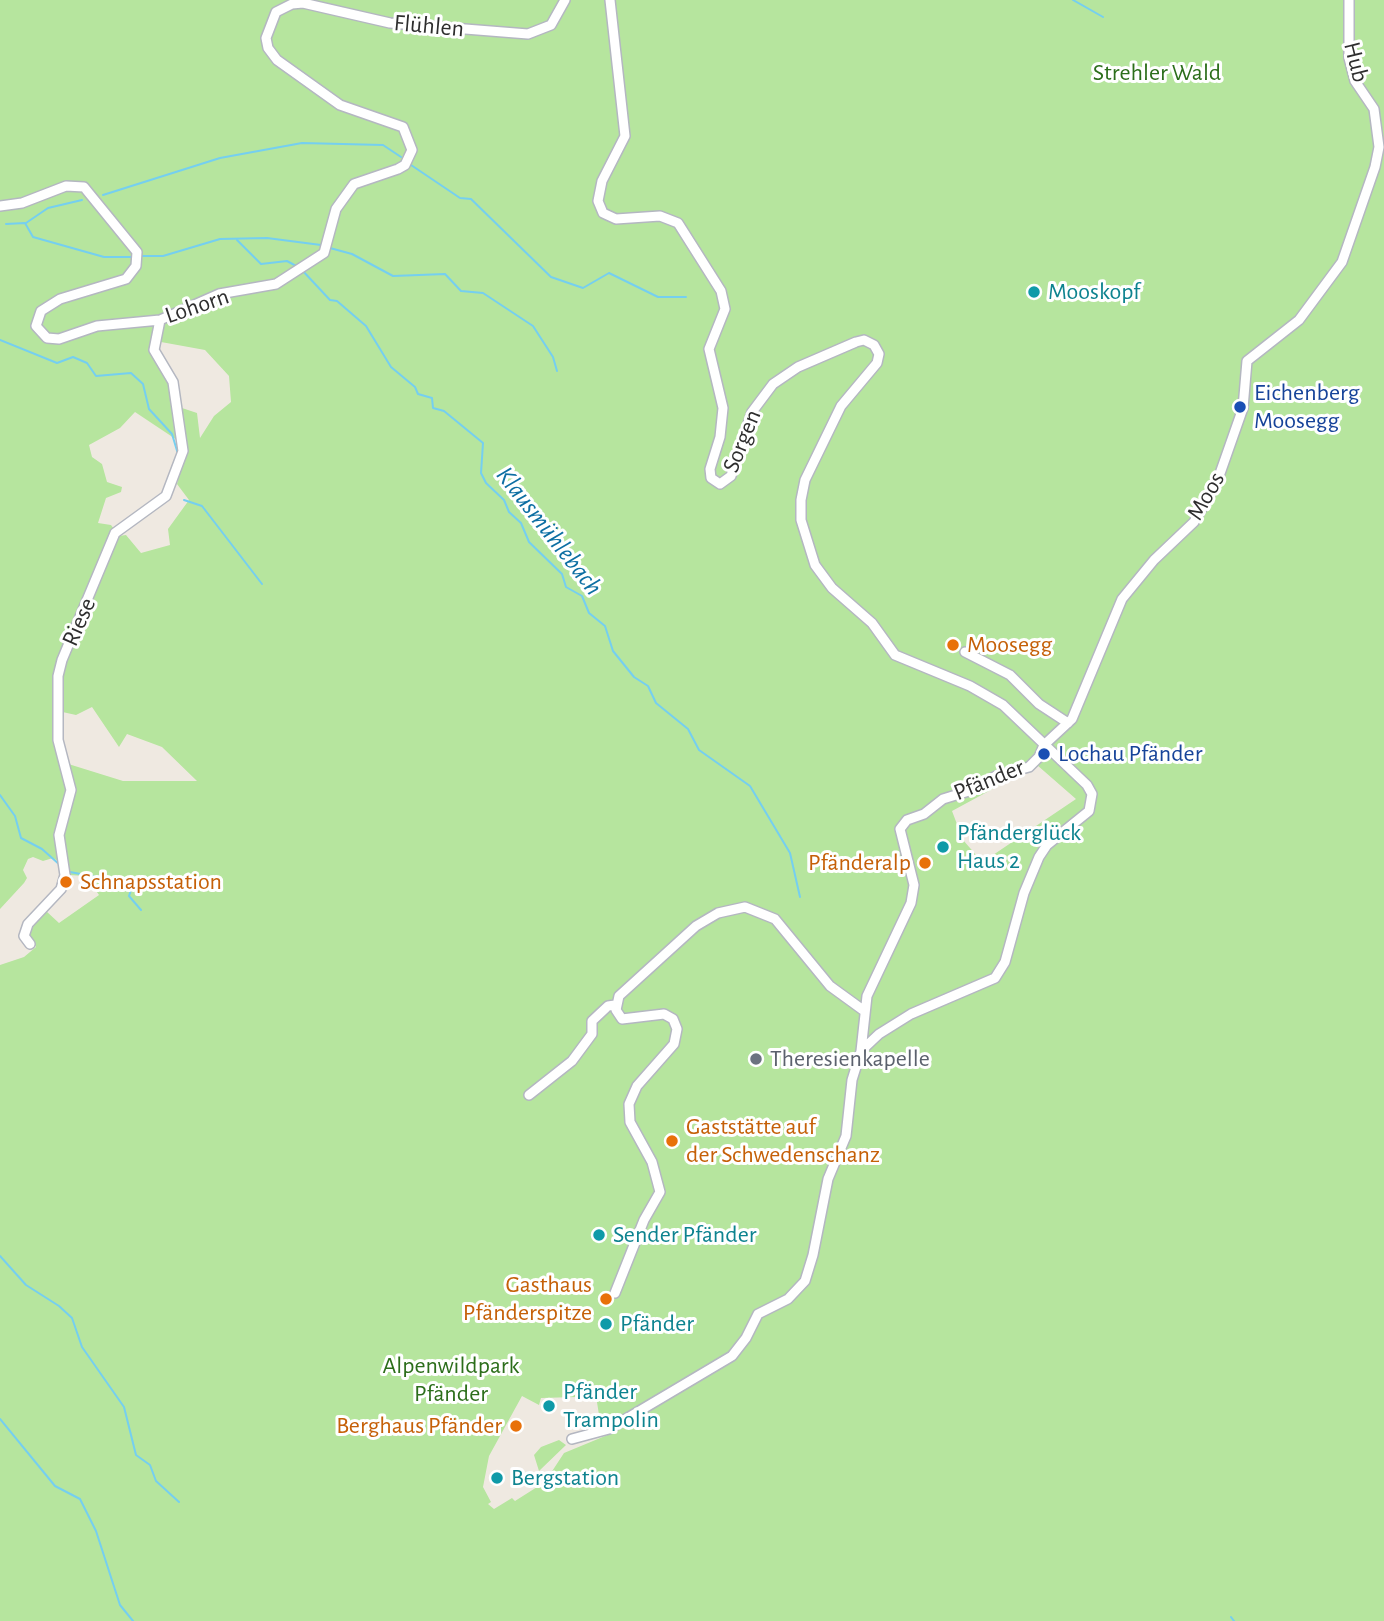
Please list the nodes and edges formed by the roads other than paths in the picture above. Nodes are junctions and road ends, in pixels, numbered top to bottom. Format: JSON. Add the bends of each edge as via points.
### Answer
{"nodes":[{"id":1,"x":565,"y":0,"type":"edge"},
{"id":2,"x":610,"y":0,"type":"edge"},
{"id":3,"x":1349,"y":0,"type":"edge"},
{"id":4,"x":266,"y":38,"type":"joint"},
{"id":5,"x":0,"y":206,"type":"edge"},
{"id":6,"x":1350,"y":243,"type":"joint"},
{"id":7,"x":160,"y":320,"type":"junction"},
{"id":8,"x":964,"y":652,"type":"dead end"},
{"id":9,"x":1068,"y":723,"type":"junction"},
{"id":10,"x":1044,"y":745,"type":"junction"},
{"id":11,"x":30,"y":944,"type":"dead end"},
{"id":12,"x":615,"y":1004,"type":"junction"},
{"id":13,"x":863,"y":1010,"type":"junction"},
{"id":14,"x":861,"y":1051,"type":"junction"},
{"id":15,"x":529,"y":1095,"type":"dead end"},
{"id":16,"x":615,"y":1293,"type":"dead end"},
{"id":17,"x":572,"y":1439,"type":"dead end"}],
"edges":[{"from":1,"to":4,"type":"street","name":"Flühlen","via":[[556,19],[545,29],[528,34],[390,23],[298,3],[276,12]]},
{"from":2,"to":10,"type":"street","name":"Sorgen","via":[[625,136],[602,181],[598,201],[603,213],[616,219],[660,216],[678,223],[721,291],[725,309],[709,349],[721,387],[723,414],[710,478],[720,484],[732,476],[752,412],[773,384],[798,367],[856,342],[874,345],[877,363],[841,406],[810,466],[801,520],[815,565],[825,581],[872,623],[895,655],[993,698]]},
{"from":3,"to":6,"type":"street","name":"Hub","via":[[1349,58],[1355,81],[1374,109],[1379,147]]},
{"from":4,"to":7,"type":"street","name":"Lohorn","via":[[272,54],[291,72],[340,105],[403,127],[411,156],[405,164],[360,180],[348,190],[336,209],[326,246],[301,269],[276,284],[219,294]]},
{"from":5,"to":7,"type":"street","name":"Lohorn","via":[[66,186],[84,187],[137,255],[133,272],[118,283],[50,304],[37,316],[37,331],[59,339],[97,326]]},
{"from":6,"to":9,"type":"street","name":"Moos","via":[[1336,274],[1299,320],[1247,361],[1235,437],[1205,506],[1122,599],[1082,702]]},
{"from":7,"to":11,"type":"street","name":"Riese","via":[[154,350],[173,382],[183,451],[166,496],[115,533],[62,660],[58,740],[71,790],[59,835],[65,875],[61,889],[28,924],[24,936]]},
{"from":8,"to":9,"type":"street","via":[[1010,675]]},
{"from":9,"to":10,"type":"street","name":"Moos"},
{"from":10,"to":13,"type":"street","name":"Pfänder","via":[[1029,767],[943,799],[903,823],[900,833],[914,885],[911,903]]},
{"from":10,"to":14,"type":"street","name":"Pfänder","via":[[1087,785],[1092,805],[1039,857],[1002,968],[990,982],[911,1014]]},
{"from":12,"to":13,"type":"street","via":[[631,983],[696,926],[718,913],[745,907],[775,919],[830,986]]},
{"from":12,"to":15,"type":"street","via":[[592,1021],[592,1034],[572,1061]]},
{"from":12,"to":16,"type":"street","via":[[622,1019],[664,1014],[673,1019],[677,1029],[674,1044],[637,1086],[629,1104],[630,1122],[652,1162],[660,1192]]},
{"from":13,"to":14,"type":"street","name":"Pfänder"},
{"from":14,"to":17,"type":"street","name":"Pfänder","via":[[852,1080],[846,1136],[828,1179],[805,1280],[788,1299],[758,1314],[732,1356],[609,1429]]}]}
